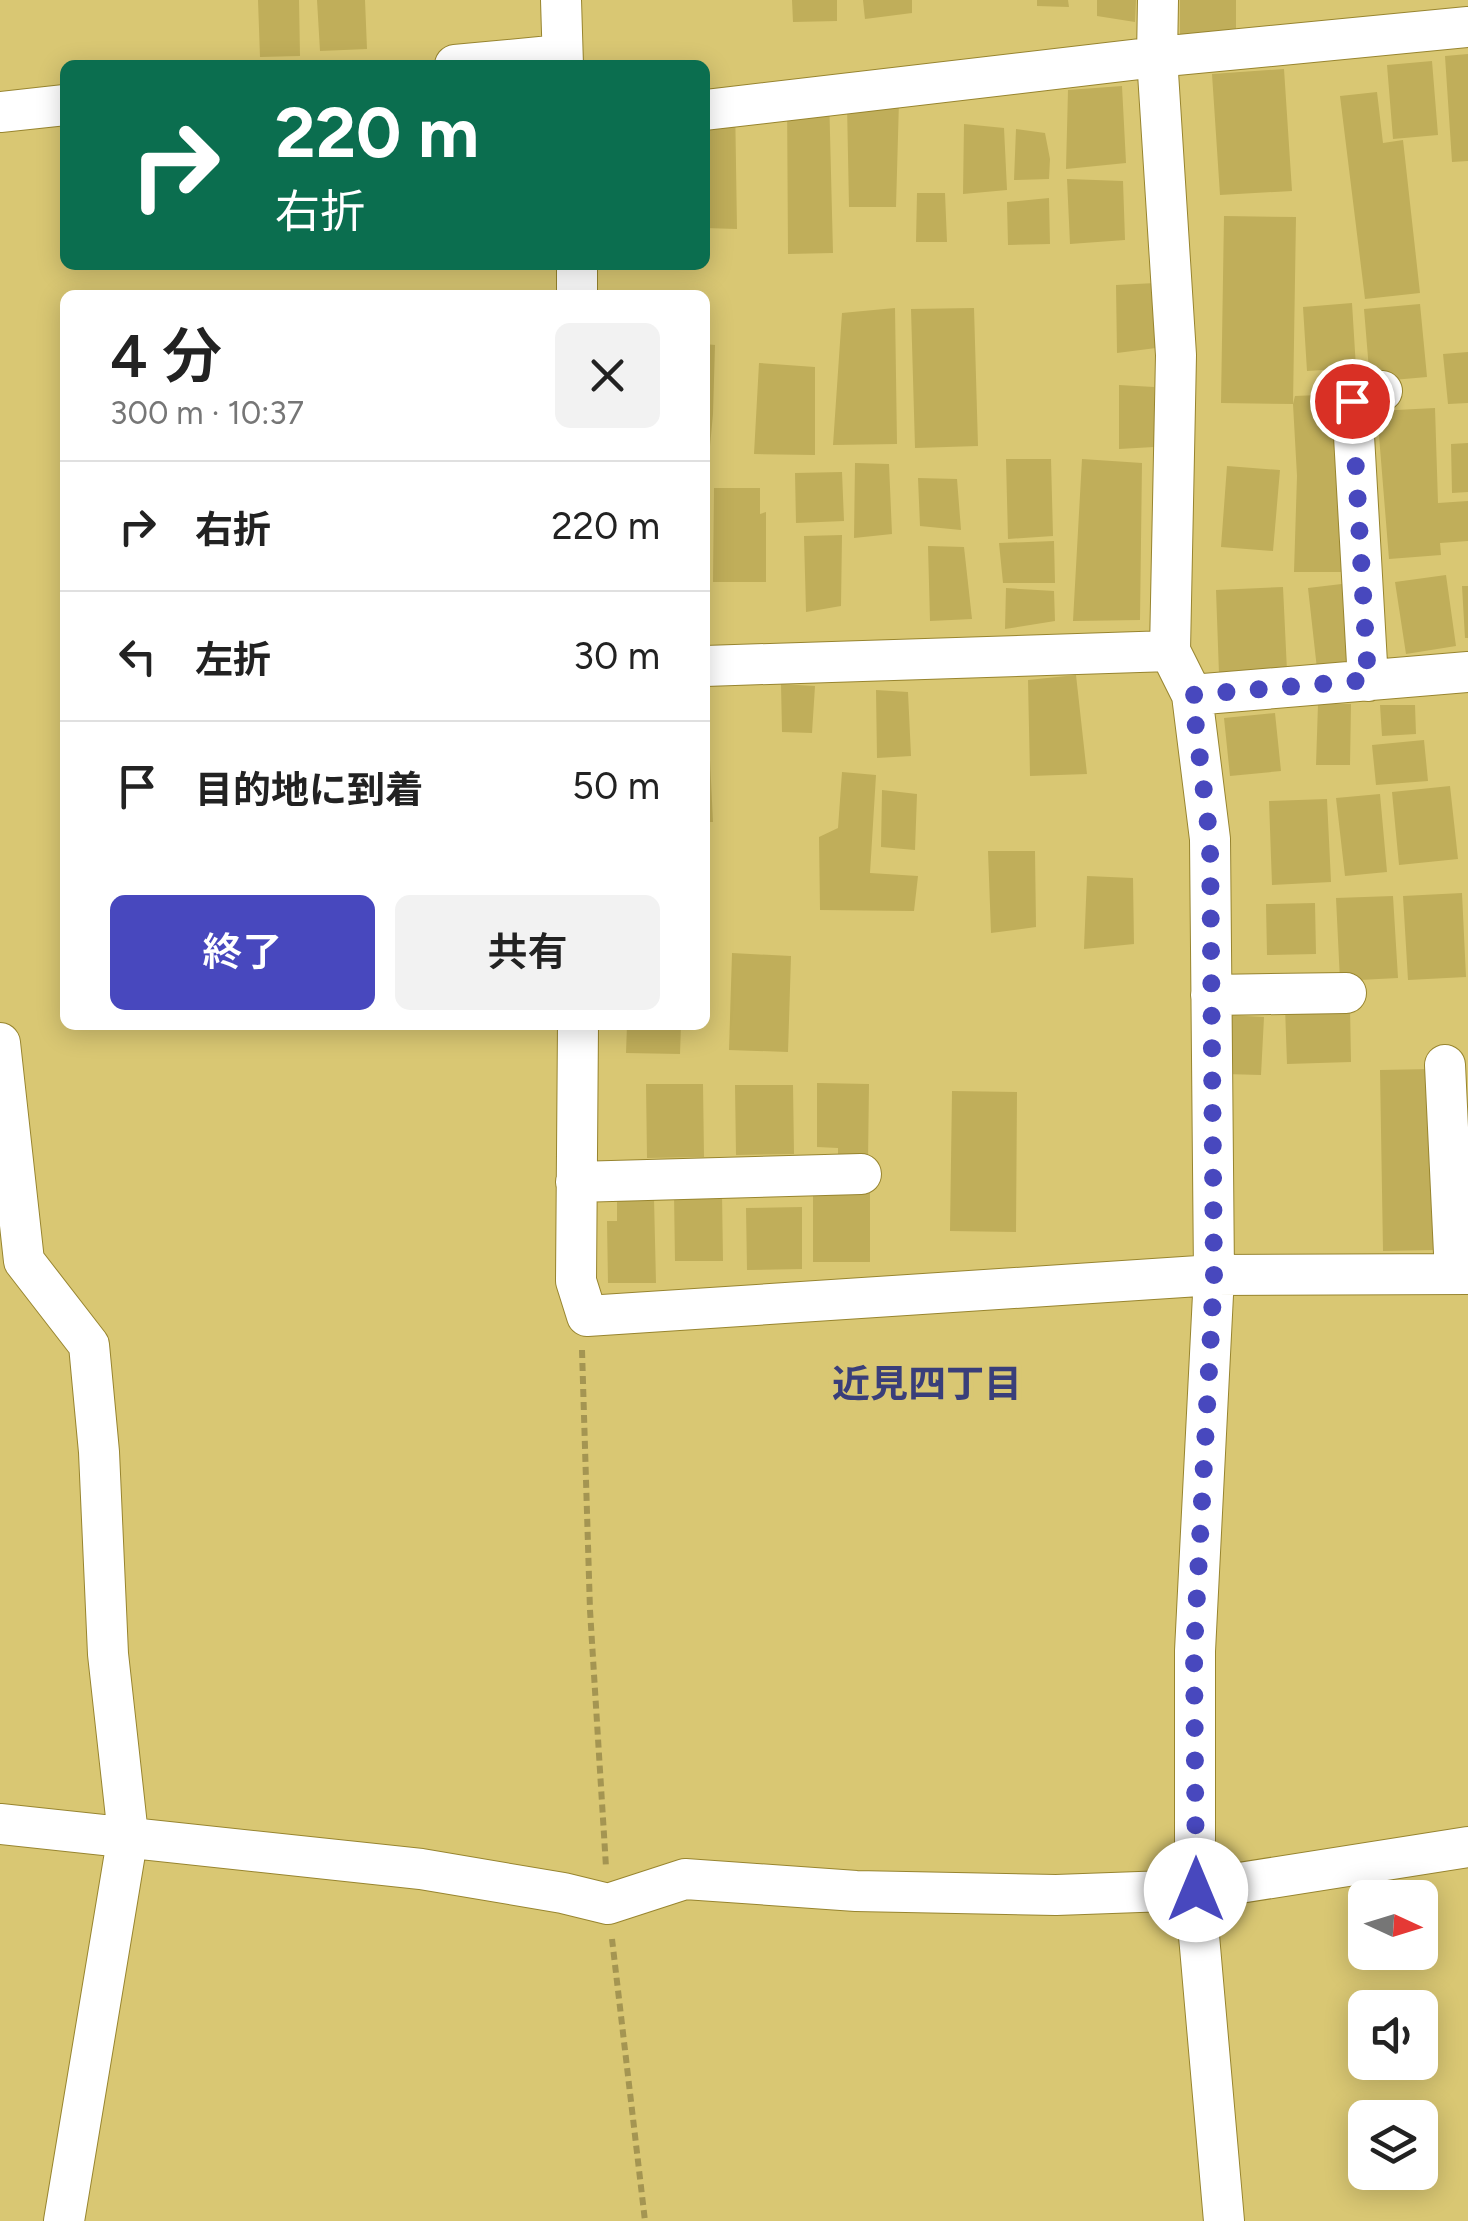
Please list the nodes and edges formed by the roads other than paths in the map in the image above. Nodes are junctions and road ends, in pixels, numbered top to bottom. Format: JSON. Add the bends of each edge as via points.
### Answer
{"nodes":[{"id":1,"x":562,"y":0,"type":"edge"},
{"id":2,"x":1158,"y":0,"type":"edge"},
{"id":3,"x":1468,"y":26,"type":"edge"},
{"id":4,"x":1157,"y":58,"type":"junction"},
{"id":5,"x":562,"y":60,"type":"edge"},
{"id":6,"x":60,"y":106,"type":"edge"},
{"id":7,"x":710,"y":109,"type":"edge"},
{"id":8,"x":0,"y":112,"type":"edge"},
{"id":9,"x":1382,"y":391,"type":"dead end"},
{"id":10,"x":1170,"y":651,"type":"junction"},
{"id":11,"x":710,"y":666,"type":"edge"},
{"id":12,"x":1468,"y":672,"type":"edge"},
{"id":13,"x":1368,"y":680,"type":"junction"},
{"id":14,"x":1192,"y":695,"type":"junction"},
{"id":15,"x":1346,"y":993,"type":"dead end"},
{"id":16,"x":1212,"y":995,"type":"junction"},
{"id":17,"x":578,"y":1030,"type":"edge"},
{"id":18,"x":0,"y":1042,"type":"edge"},
{"id":19,"x":1445,"y":1064,"type":"dead end"},
{"id":20,"x":861,"y":1174,"type":"dead end"},
{"id":21,"x":576,"y":1182,"type":"junction"},
{"id":22,"x":1461,"y":1274,"type":"edge"},
{"id":23,"x":1214,"y":1276,"type":"junction"},
{"id":24,"x":0,"y":1824,"type":"edge"},
{"id":25,"x":128,"y":1836,"type":"junction"},
{"id":26,"x":1468,"y":1846,"type":"edge"},
{"id":27,"x":1196,"y":1890,"type":"junction"},
{"id":28,"x":64,"y":2221,"type":"edge"},
{"id":29,"x":1224,"y":2221,"type":"edge"}],
"edges":[{"from":1,"to":5,"type":"street"},
{"from":2,"to":4,"type":"street"},
{"from":3,"to":4,"type":"street"},
{"from":4,"to":7,"type":"street"},
{"from":4,"to":10,"type":"street","via":[[1176,355]]},
{"from":6,"to":8,"type":"street"},
{"from":9,"to":13,"type":"street","via":[[1352,401]]},
{"from":10,"to":11,"type":"street"},
{"from":10,"to":14,"type":"street"},
{"from":12,"to":13,"type":"street"},
{"from":13,"to":14,"type":"street"},
{"from":14,"to":16,"type":"street","via":[[1210,840]]},
{"from":15,"to":16,"type":"street"},
{"from":16,"to":23,"type":"street"},
{"from":17,"to":21,"type":"street"},
{"from":18,"to":25,"type":"street","via":[[24,1261],[89,1345],[108,1654]]},
{"from":19,"to":22,"type":"street"},
{"from":20,"to":21,"type":"street"},
{"from":21,"to":23,"type":"street","via":[[576,1282],[587,1316]]},
{"from":22,"to":23,"type":"street"},
{"from":23,"to":27,"type":"street","via":[[1194,1651]]},
{"from":24,"to":25,"type":"street"},
{"from":25,"to":27,"type":"street","via":[[421,1869],[608,1904],[684,1880],[1056,1895]]},
{"from":25,"to":28,"type":"street"},
{"from":26,"to":27,"type":"street"},
{"from":27,"to":29,"type":"street"}]}
